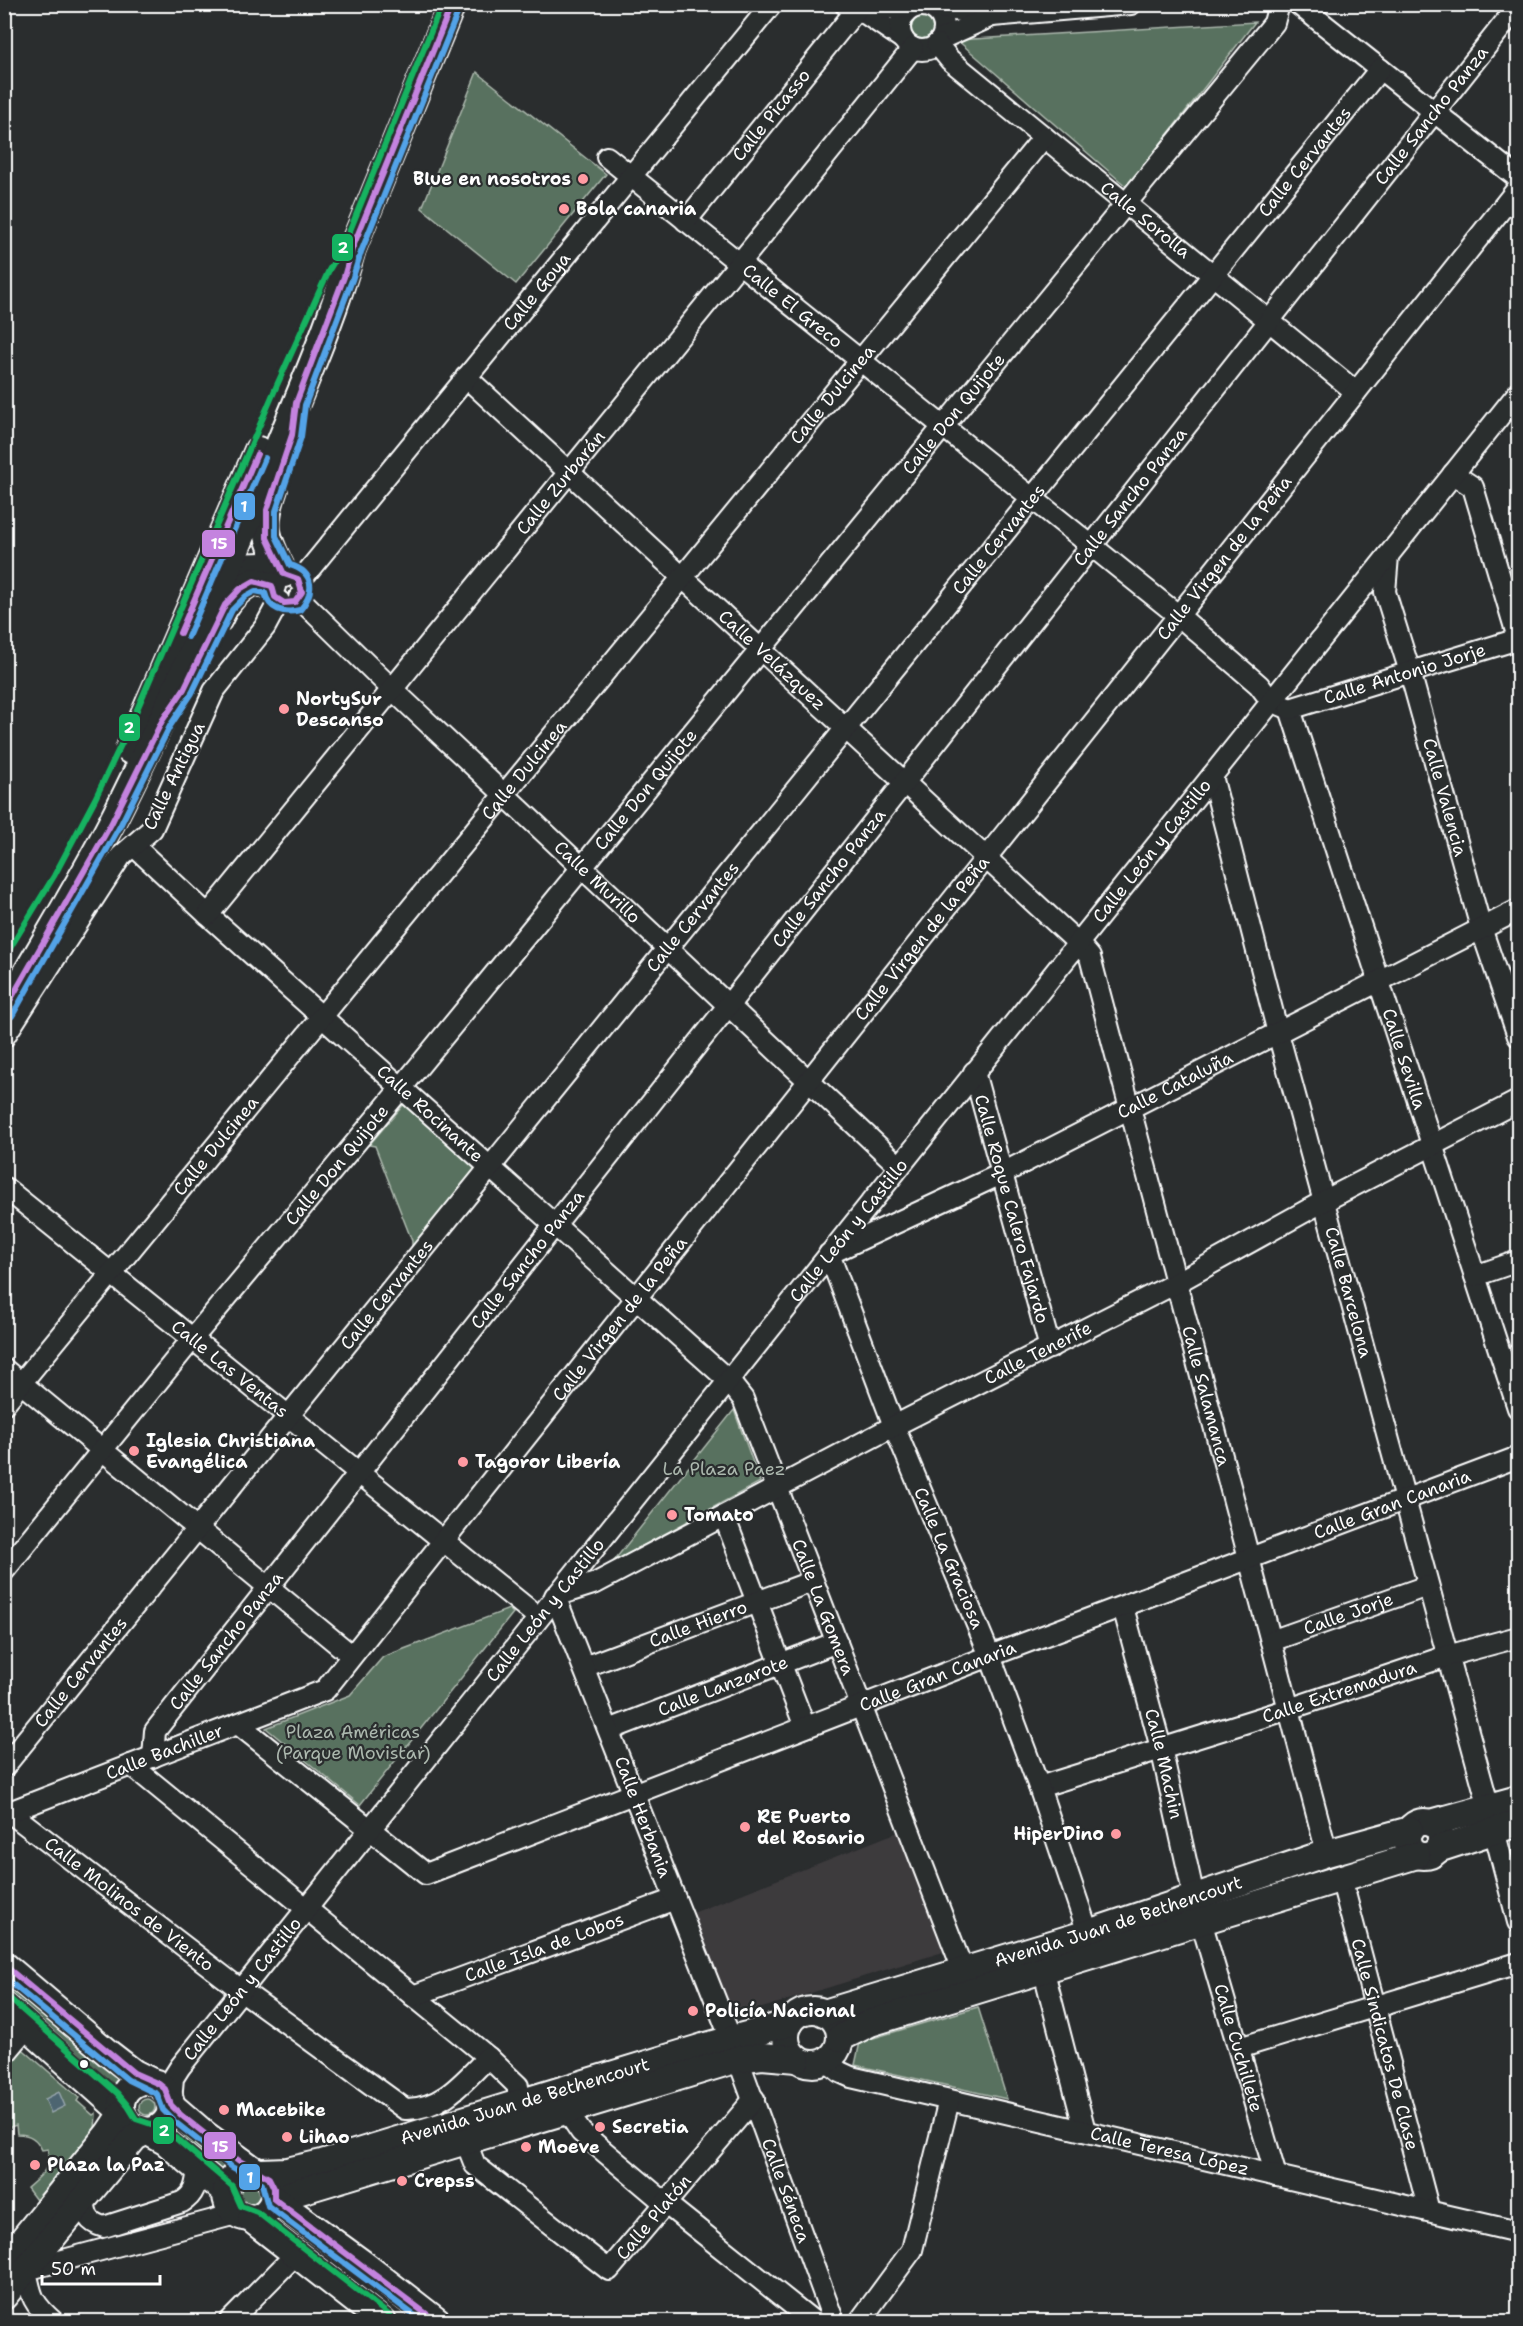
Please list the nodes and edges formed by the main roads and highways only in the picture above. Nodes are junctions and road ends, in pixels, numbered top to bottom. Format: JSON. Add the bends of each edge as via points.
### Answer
{"nodes":[{"id":1,"x":452,"y":4,"type":"edge"},
{"id":2,"x":291,"y":396,"type":"junction"},
{"id":3,"x":245,"y":529,"type":"junction"},
{"id":4,"x":227,"y":572,"type":"junction"},
{"id":5,"x":282,"y":583,"type":"junction"},
{"id":6,"x":162,"y":721,"type":"junction"},
{"id":7,"x":137,"y":732,"type":"junction"},
{"id":8,"x":111,"y":824,"type":"junction"},
{"id":9,"x":4,"y":976,"type":"edge"},
{"id":10,"x":4,"y":998,"type":"edge"},
{"id":11,"x":4,"y":1012,"type":"edge"},
{"id":12,"x":1518,"y":1799,"type":"edge"},
{"id":13,"x":1491,"y":1819,"type":"junction"},
{"id":14,"x":1518,"y":1823,"type":"edge"},
{"id":15,"x":1420,"y":1827,"type":"junction"},
{"id":16,"x":1428,"y":1852,"type":"junction"},
{"id":17,"x":4,"y":1965,"type":"edge"},
{"id":18,"x":4,"y":2006,"type":"edge"},
{"id":19,"x":824,"y":2013,"type":"junction"},
{"id":20,"x":790,"y":2023,"type":"junction"},
{"id":21,"x":840,"y":2038,"type":"junction"},
{"id":22,"x":735,"y":2049,"type":"junction"},
{"id":23,"x":797,"y":2060,"type":"junction"},
{"id":24,"x":151,"y":2081,"type":"junction"},
{"id":25,"x":171,"y":2103,"type":"junction"},
{"id":26,"x":122,"y":2112,"type":"junction"},
{"id":27,"x":147,"y":2132,"type":"junction"},
{"id":28,"x":257,"y":2171,"type":"junction"},
{"id":29,"x":320,"y":2186,"type":"junction"},
{"id":30,"x":274,"y":2199,"type":"junction"},
{"id":31,"x":238,"y":2208,"type":"junction"},
{"id":32,"x":362,"y":2263,"type":"junction"},
{"id":33,"x":15,"y":2267,"type":"edge"},
{"id":34,"x":4,"y":2296,"type":"edge"},
{"id":35,"x":383,"y":2322,"type":"edge"},
{"id":36,"x":438,"y":2322,"type":"edge"}],
"edges":[{"from":1,"to":2,"type":"main road","via":[[344,277]]},
{"from":2,"to":3,"type":"main road"},
{"from":2,"to":5,"type":"main road","via":[[292,435],[267,510],[267,538]]},
{"from":2,"to":7,"type":"main road"},
{"from":3,"to":4,"type":"main road"},
{"from":3,"to":5,"type":"main road"},
{"from":4,"to":5,"type":"main road","via":[[241,566]]},
{"from":4,"to":6,"type":"main road"},
{"from":4,"to":7,"type":"main road","via":[[211,583],[152,717]]},
{"from":5,"to":6,"type":"main road","via":[[254,581],[225,605],[184,689]]},
{"from":6,"to":8,"type":"main road"},
{"from":7,"to":9,"type":"main road","via":[[67,870]]},
{"from":8,"to":10,"type":"main road"},
{"from":8,"to":11,"type":"main road"},
{"from":12,"to":13,"type":"main road"},
{"from":13,"to":14,"type":"main road"},
{"from":13,"to":15,"type":"main road","name":"Avenida Juan de Bethencourt"},
{"from":13,"to":16,"type":"main road","name":"Avenida Juan de Bethencourt"},
{"from":15,"to":16,"type":"main road","via":[[1407,1844]]},
{"from":15,"to":19,"type":"main road","name":"Avenida Juan de Bethencourt"},
{"from":16,"to":21,"type":"main road","name":"Avenida Juan de Bethencourt","via":[[1042,1968],[870,2023]]},
{"from":17,"to":24,"type":"main road","via":[[125,2067]]},
{"from":18,"to":26,"type":"main road"},
{"from":19,"to":20,"type":"main road","via":[[805,2011]]},
{"from":19,"to":21,"type":"main road","via":[[838,2028]]},
{"from":20,"to":22,"type":"main road","name":"Avenida Juan de Bethencourt"},
{"from":20,"to":23,"type":"main road","via":[[786,2043]]},
{"from":21,"to":23,"type":"main road","via":[[826,2061],[806,2064]]},
{"from":22,"to":23,"type":"main road","name":"Avenida Juan de Bethencourt"},
{"from":22,"to":28,"type":"main road","name":"Avenida Juan de Bethencourt","via":[[518,2103],[322,2163],[287,2171]]},
{"from":22,"to":29,"type":"main road","name":"Avenida Juan de Bethencourt","via":[[566,2110]]},
{"from":24,"to":25,"type":"main road","via":[[165,2089]]},
{"from":24,"to":26,"type":"main road","via":[[134,2084],[127,2090],[122,2098]]},
{"from":25,"to":27,"type":"main road","via":[[166,2122]]},
{"from":25,"to":28,"type":"main road","via":[[222,2148]]},
{"from":26,"to":27,"type":"main road","via":[[130,2126]]},
{"from":26,"to":33,"type":"main road"},
{"from":27,"to":31,"type":"main road","via":[[198,2168]]},
{"from":27,"to":33,"type":"main road","via":[[135,2137],[84,2199]]},
{"from":28,"to":30,"type":"main road","via":[[269,2178]]},
{"from":28,"to":31,"type":"main road","via":[[241,2172],[231,2180]]},
{"from":29,"to":30,"type":"main road","name":"Avenida Juan de Bethencourt"},
{"from":29,"to":32,"type":"main road","via":[[321,2222]]},
{"from":30,"to":31,"type":"main road","via":[[261,2216]]},
{"from":30,"to":32,"type":"main road"},
{"from":31,"to":35,"type":"main road"},
{"from":32,"to":36,"type":"main road"},
{"from":33,"to":34,"type":"main road"}]}
